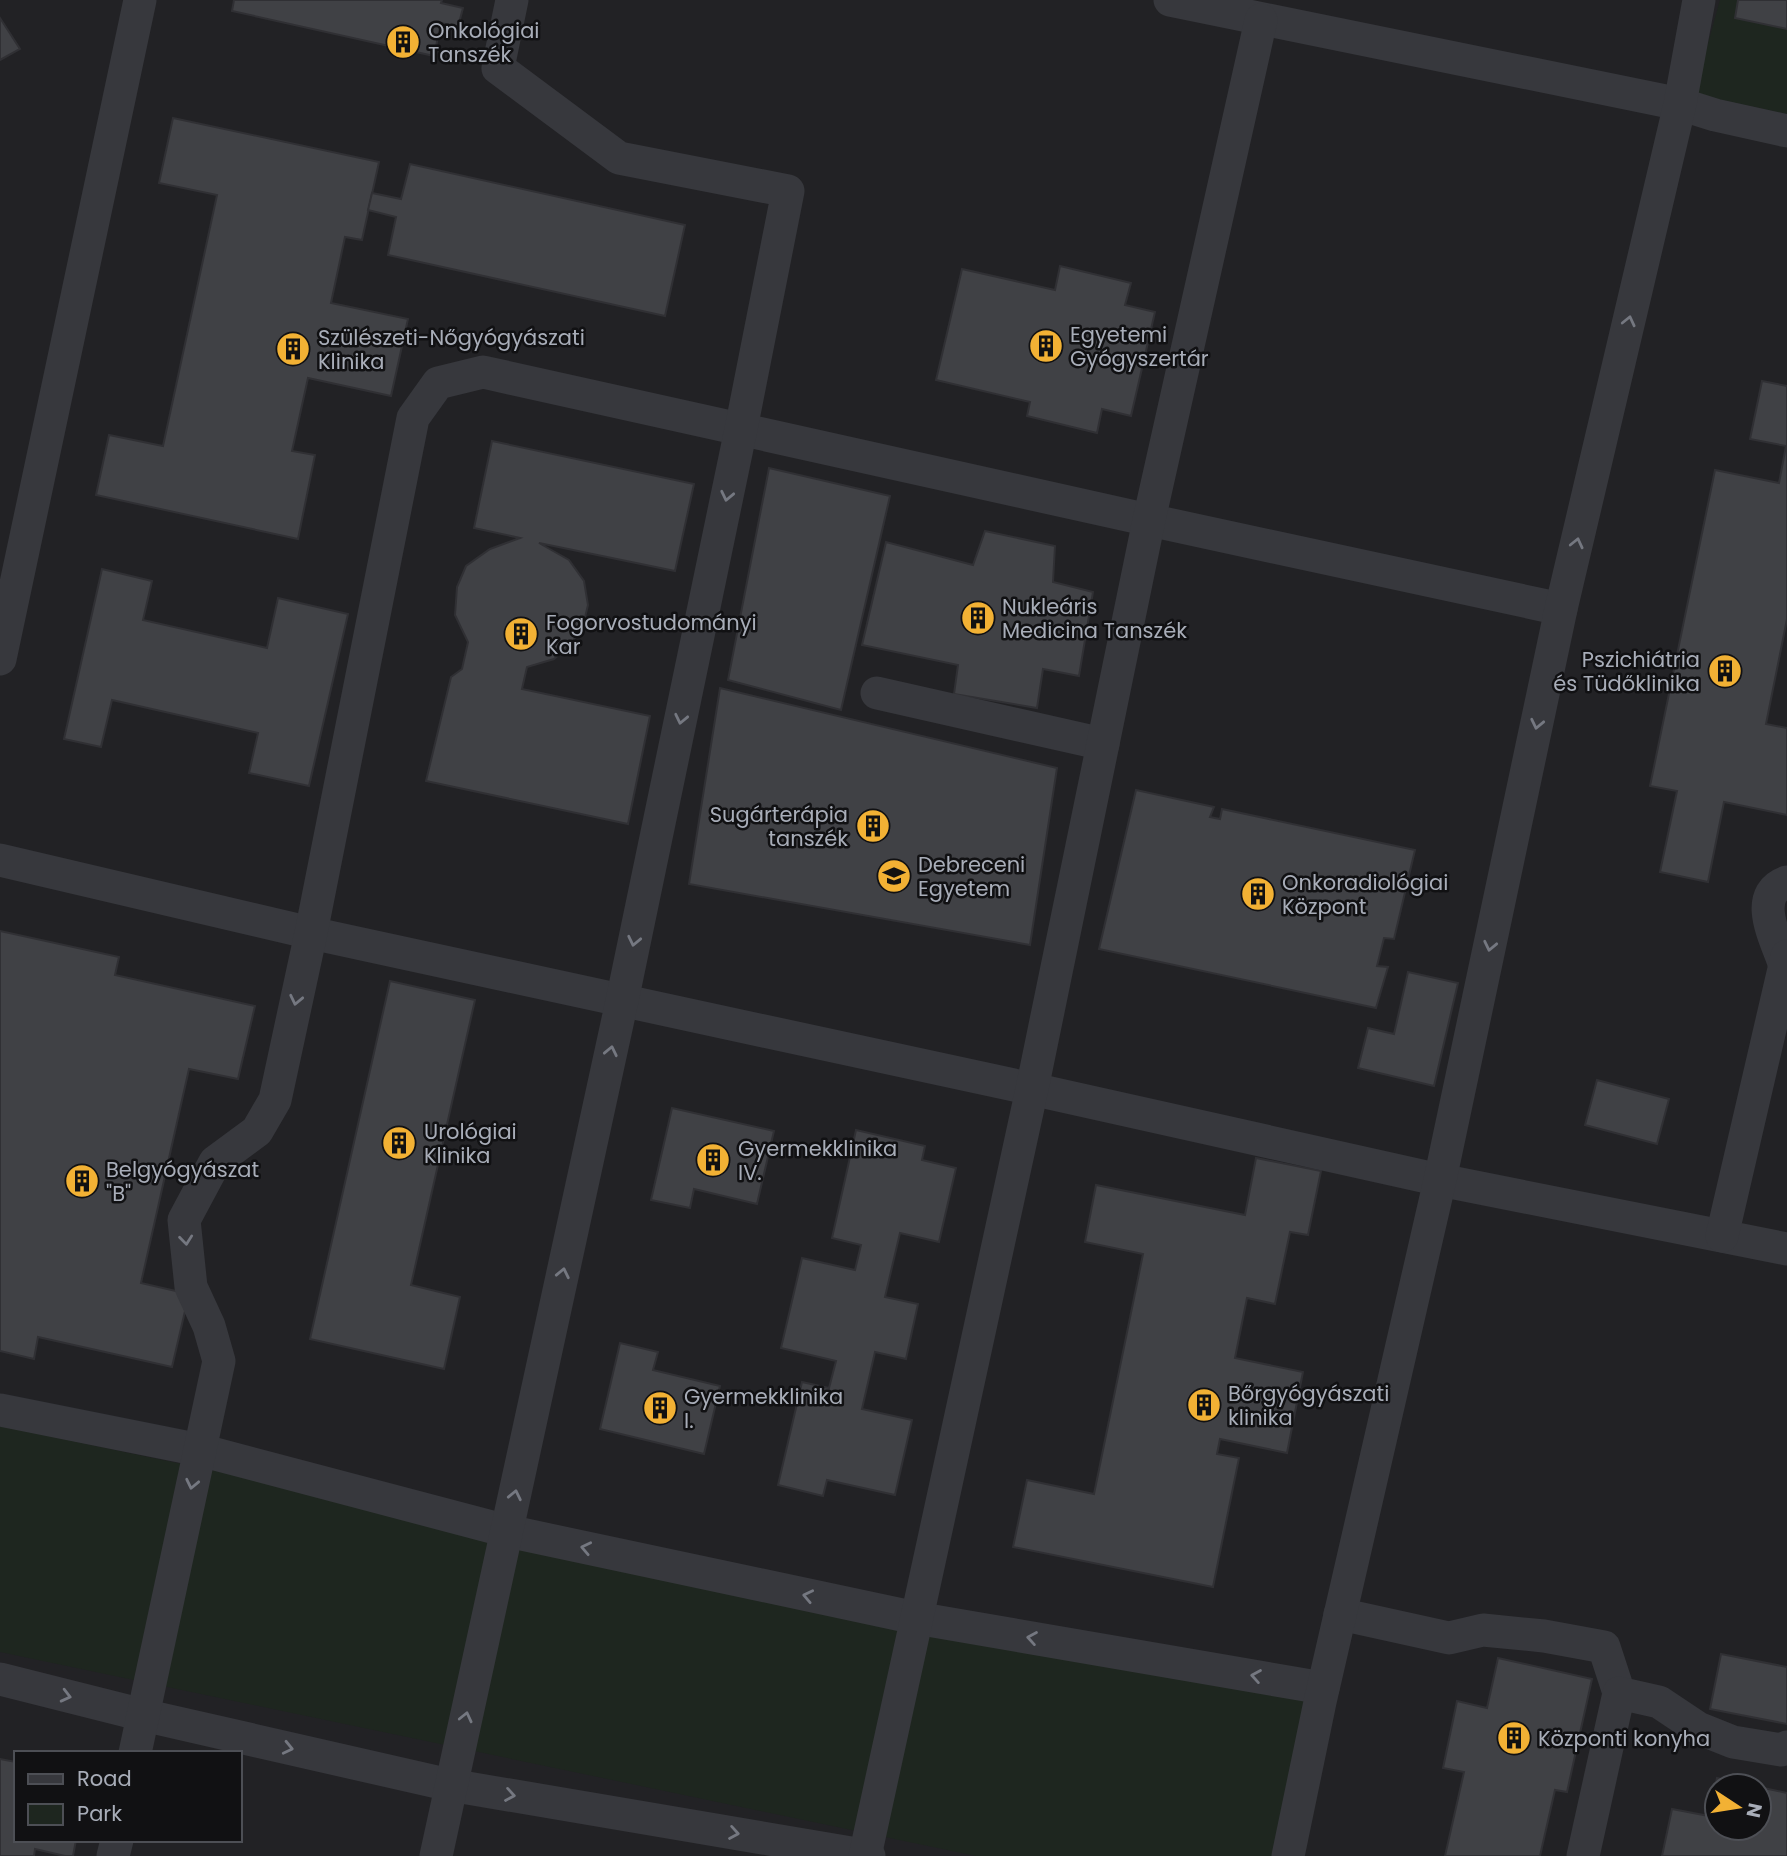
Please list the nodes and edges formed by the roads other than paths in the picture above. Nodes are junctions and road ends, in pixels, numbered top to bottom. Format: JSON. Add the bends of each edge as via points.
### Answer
{"nodes":[{"id":1,"x":140,"y":0,"type":"edge"},
{"id":2,"x":512,"y":0,"type":"edge"},
{"id":3,"x":1170,"y":0,"type":"edge"},
{"id":4,"x":1699,"y":0,"type":"edge"},
{"id":5,"x":1261,"y":20,"type":"junction"},
{"id":6,"x":1680,"y":104,"type":"junction"},
{"id":7,"x":1787,"y":131,"type":"edge"},
{"id":8,"x":741,"y":429,"type":"junction"},
{"id":9,"x":1149,"y":520,"type":"junction"},
{"id":10,"x":1561,"y":609,"type":"junction"},
{"id":11,"x":0,"y":659,"type":"edge"},
{"id":12,"x":877,"y":693,"type":"dead end"},
{"id":13,"x":1103,"y":744,"type":"junction"},
{"id":14,"x":0,"y":860,"type":"edge"},
{"id":15,"x":1787,"y":882,"type":"edge"},
{"id":16,"x":311,"y":933,"type":"junction"},
{"id":17,"x":1785,"y":960,"type":"edge"},
{"id":18,"x":622,"y":1001,"type":"junction"},
{"id":19,"x":1032,"y":1089,"type":"junction"},
{"id":20,"x":1440,"y":1180,"type":"junction"},
{"id":21,"x":1722,"y":1236,"type":"junction"},
{"id":22,"x":1787,"y":1249,"type":"edge"},
{"id":23,"x":0,"y":1410,"type":"edge"},
{"id":24,"x":200,"y":1450,"type":"junction"},
{"id":25,"x":507,"y":1531,"type":"junction"},
{"id":26,"x":1340,"y":1614,"type":"junction"},
{"id":27,"x":916,"y":1618,"type":"junction"},
{"id":28,"x":0,"y":1679,"type":"edge"},
{"id":29,"x":1324,"y":1688,"type":"junction"},
{"id":30,"x":1619,"y":1693,"type":"junction"},
{"id":31,"x":143,"y":1715,"type":"junction"},
{"id":32,"x":1787,"y":1747,"type":"edge"},
{"id":33,"x":135,"y":1751,"type":"edge"},
{"id":34,"x":450,"y":1785,"type":"junction"},
{"id":35,"x":436,"y":1856,"type":"edge"},
{"id":36,"x":866,"y":1856,"type":"edge"},
{"id":37,"x":1287,"y":1856,"type":"edge"},
{"id":38,"x":1583,"y":1856,"type":"edge"}],
"edges":[{"from":1,"to":11,"type":"lane"},
{"from":2,"to":8,"type":"lane","via":[[498,68],[619,158],[788,191]]},
{"from":3,"to":5,"type":"lane"},
{"from":4,"to":6,"type":"lane"},
{"from":5,"to":6,"type":"lane"},
{"from":5,"to":9,"type":"lane"},
{"from":6,"to":7,"type":"lane"},
{"from":10,"to":6,"type":"lane","one_way":true},
{"from":8,"to":9,"type":"lane"},
{"from":8,"to":16,"type":"lane","via":[[483,372],[438,383],[414,418]]},
{"from":8,"to":18,"type":"lane","one_way":true},
{"from":9,"to":10,"type":"lane"},
{"from":9,"to":13,"type":"lane"},
{"from":10,"to":20,"type":"lane","one_way":true},
{"from":12,"to":13,"type":"lane"},
{"from":13,"to":19,"type":"lane"},
{"from":14,"to":16,"type":"lane"},
{"from":15,"to":17,"type":"lane","via":[[1771,893],[1767,904]]},
{"from":16,"to":18,"type":"lane"},
{"from":16,"to":24,"type":"lane","one_way":true,"via":[[275,1100],[257,1131],[215,1162],[184,1220],[191,1287],[219,1361]]},
{"from":17,"to":21,"type":"lane"},
{"from":18,"to":19,"type":"lane"},
{"from":25,"to":18,"type":"lane","one_way":true},
{"from":19,"to":20,"type":"lane"},
{"from":19,"to":27,"type":"lane"},
{"from":20,"to":21,"type":"lane"},
{"from":20,"to":26,"type":"lane"},
{"from":21,"to":22,"type":"lane"},
{"from":23,"to":24,"type":"lane"},
{"from":24,"to":25,"type":"lane"},
{"from":24,"to":31,"type":"lane","one_way":true},
{"from":27,"to":25,"type":"lane","one_way":true},
{"from":34,"to":25,"type":"lane","one_way":true},
{"from":26,"to":29,"type":"lane"},
{"from":26,"to":30,"type":"lane","via":[[1449,1638],[1483,1630],[1604,1647]]},
{"from":29,"to":27,"type":"lane","one_way":true},
{"from":27,"to":36,"type":"lane"},
{"from":28,"to":31,"type":"lane","one_way":true},
{"from":29,"to":37,"type":"lane"},
{"from":30,"to":32,"type":"lane","via":[[1659,1702],[1698,1728],[1733,1742],[1781,1750]]},
{"from":30,"to":38,"type":"lane"},
{"from":31,"to":33,"type":"lane"},
{"from":31,"to":34,"type":"lane","one_way":true},
{"from":34,"to":35,"type":"lane"},
{"from":34,"to":36,"type":"lane","one_way":true}]}
